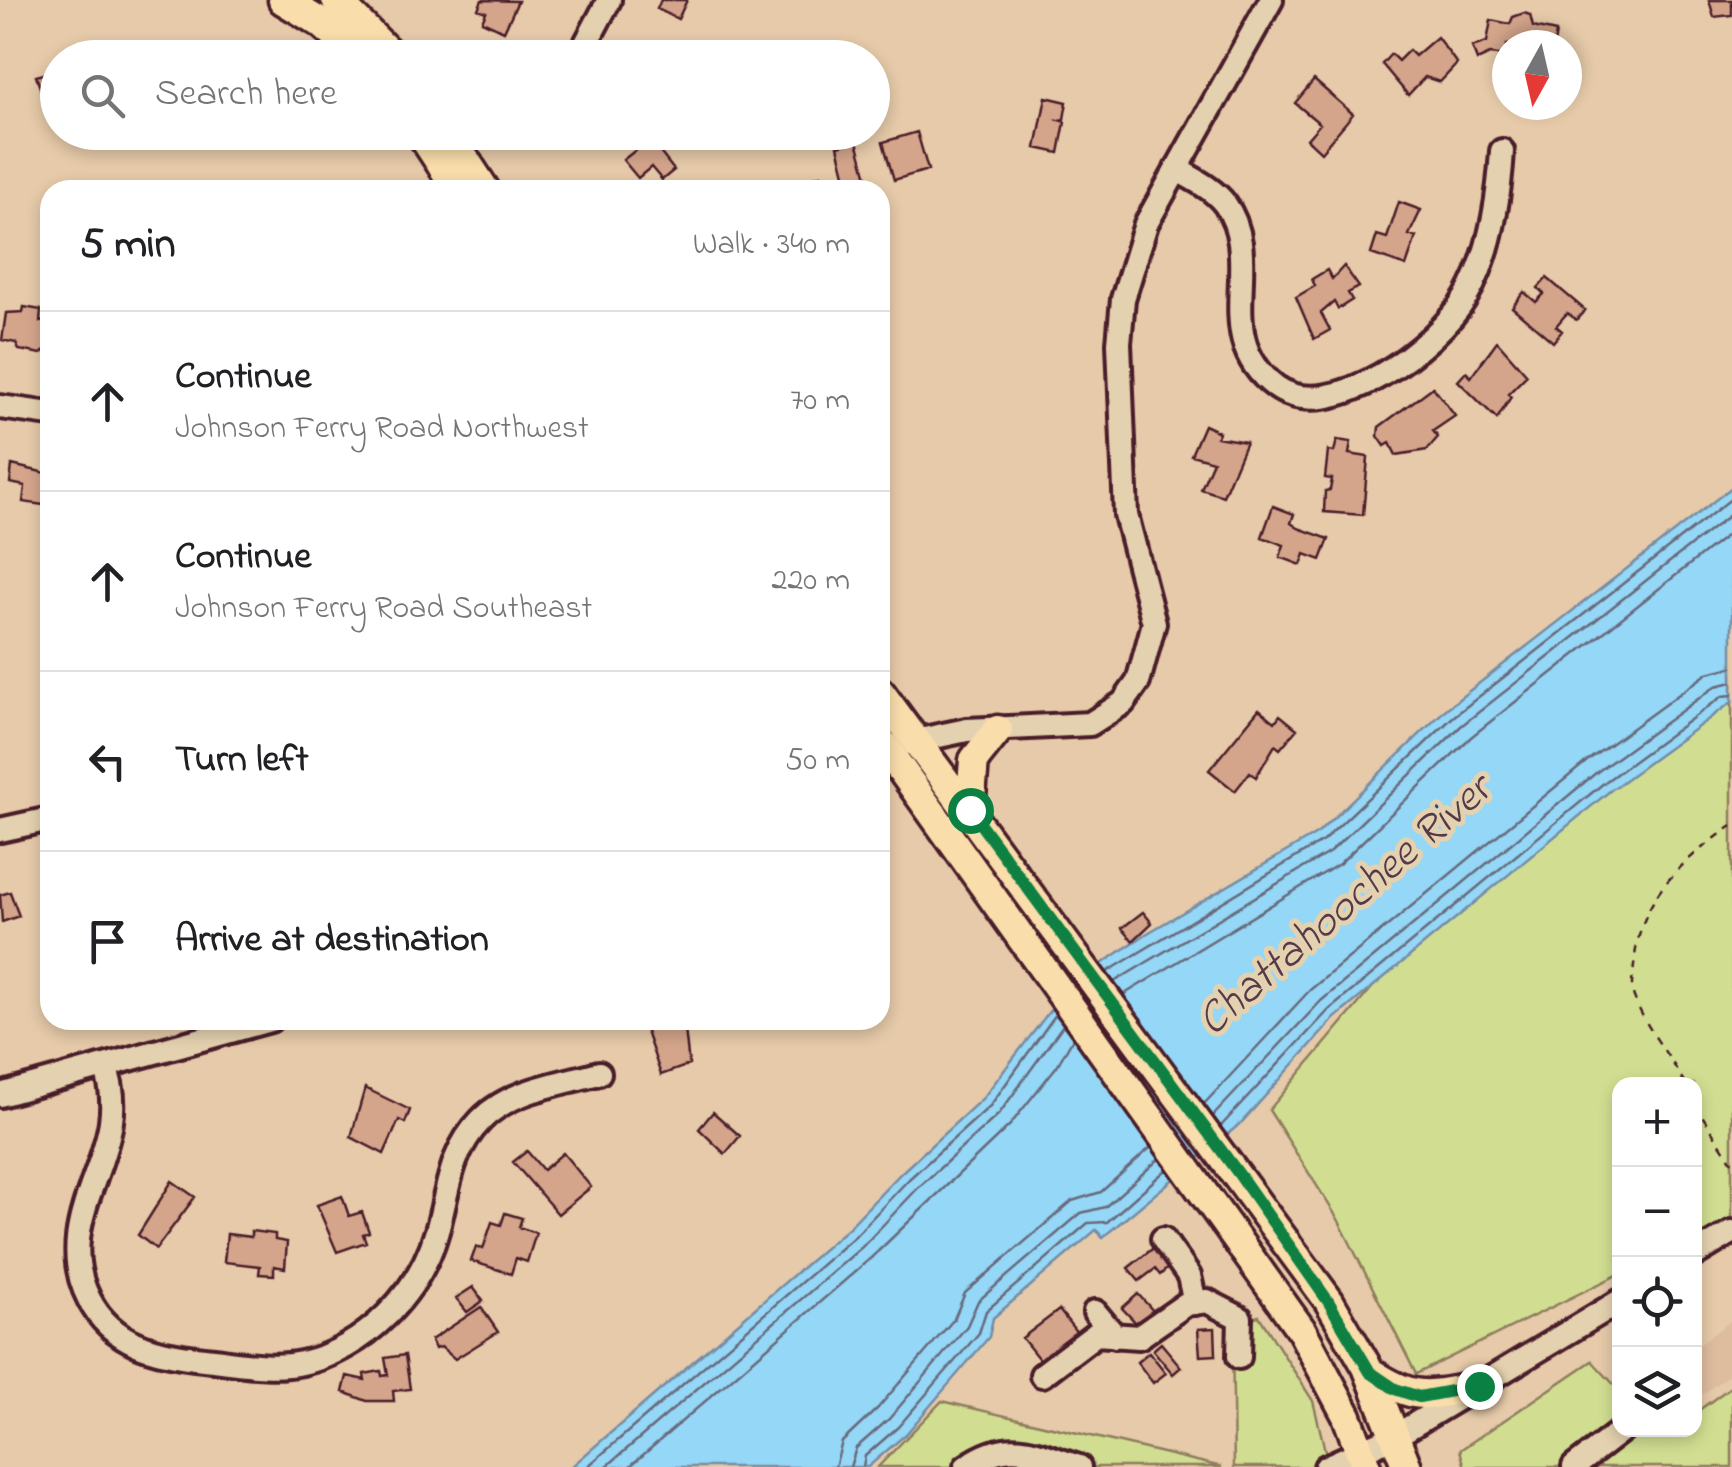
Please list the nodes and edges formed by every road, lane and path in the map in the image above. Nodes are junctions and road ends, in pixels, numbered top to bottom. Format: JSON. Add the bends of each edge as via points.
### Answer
{"nodes":[{"id":1,"x":283,"y":0,"type":"edge"},
{"id":2,"x":336,"y":0,"type":"edge"},
{"id":3,"x":609,"y":0,"type":"edge"},
{"id":4,"x":1271,"y":0,"type":"edge"},
{"id":5,"x":340,"y":40,"type":"edge"},
{"id":6,"x":376,"y":40,"type":"edge"},
{"id":7,"x":587,"y":40,"type":"edge"},
{"id":8,"x":432,"y":150,"type":"edge"},
{"id":9,"x":458,"y":150,"type":"edge"},
{"id":10,"x":1502,"y":151,"type":"dead end"},
{"id":11,"x":1176,"y":168,"type":"junction"},
{"id":12,"x":451,"y":180,"type":"edge"},
{"id":13,"x":478,"y":180,"type":"edge"},
{"id":14,"x":0,"y":407,"type":"edge"},
{"id":15,"x":40,"y":413,"type":"edge"},
{"id":16,"x":890,"y":704,"type":"edge"},
{"id":17,"x":998,"y":730,"type":"junction"},
{"id":18,"x":918,"y":737,"type":"junction"},
{"id":19,"x":890,"y":745,"type":"edge"},
{"id":20,"x":890,"y":757,"type":"edge"},
{"id":21,"x":890,"y":782,"type":"edge"},
{"id":22,"x":920,"y":796,"type":"junction"},
{"id":23,"x":970,"y":810,"type":"junction"},
{"id":24,"x":40,"y":821,"type":"edge"},
{"id":25,"x":1732,"y":826,"type":"edge"},
{"id":26,"x":0,"y":830,"type":"edge"},
{"id":27,"x":234,"y":1030,"type":"edge"},
{"id":28,"x":105,"y":1066,"type":"junction"},
{"id":29,"x":599,"y":1073,"type":"dead end"},
{"id":30,"x":1681,"y":1077,"type":"edge"},
{"id":31,"x":0,"y":1095,"type":"edge"},
{"id":32,"x":1702,"y":1115,"type":"edge"},
{"id":33,"x":1732,"y":1162,"type":"edge"},
{"id":34,"x":1732,"y":1232,"type":"edge"},
{"id":35,"x":1164,"y":1239,"type":"dead end"},
{"id":36,"x":1702,"y":1250,"type":"edge"},
{"id":37,"x":1196,"y":1302,"type":"junction"},
{"id":38,"x":1612,"y":1305,"type":"edge"},
{"id":39,"x":1095,"y":1312,"type":"dead end"},
{"id":40,"x":1115,"y":1336,"type":"junction"},
{"id":41,"x":1239,"y":1358,"type":"dead end"},
{"id":42,"x":1370,"y":1372,"type":"junction"},
{"id":43,"x":1042,"y":1376,"type":"dead end"},
{"id":44,"x":1479,"y":1386,"type":"junction"},
{"id":45,"x":1397,"y":1435,"type":"junction"},
{"id":46,"x":1613,"y":1437,"type":"edge"},
{"id":47,"x":1364,"y":1460,"type":"edge"},
{"id":48,"x":966,"y":1467,"type":"edge"},
{"id":49,"x":1079,"y":1467,"type":"edge"},
{"id":50,"x":1326,"y":1467,"type":"edge"},
{"id":51,"x":1407,"y":1467,"type":"edge"},
{"id":52,"x":1574,"y":1467,"type":"edge"}],
"edges":[{"from":1,"to":5,"type":"main road"},
{"from":2,"to":6,"type":"main road"},
{"from":3,"to":7,"type":"street"},
{"from":4,"to":11,"type":"street"},
{"from":8,"to":12,"type":"main road"},
{"from":9,"to":13,"type":"main road"},
{"from":10,"to":11,"type":"street","via":[[1498,204],[1468,294],[1451,320],[1352,390],[1321,400],[1281,391],[1248,358],[1240,335],[1234,220],[1215,193]]},
{"from":11,"to":17,"type":"street","via":[[1134,256],[1119,343],[1128,531],[1153,610],[1147,659],[1132,692],[1102,719],[1067,728]]},
{"from":14,"to":15,"type":"street"},
{"from":16,"to":18,"type":"main road"},
{"from":17,"to":18,"type":"street"},
{"from":17,"to":23,"type":"main road","via":[[974,760]]},
{"from":18,"to":19,"type":"street"},
{"from":18,"to":23,"type":"main road"},
{"from":20,"to":22,"type":"main road"},
{"from":21,"to":22,"type":"main road"},
{"from":22,"to":47,"type":"main road","via":[[1322,1363]]},
{"from":23,"to":42,"type":"main road","via":[[1241,1177]]},
{"from":24,"to":26,"type":"street"},
{"from":25,"to":30,"type":"path","via":[[1658,888],[1636,946],[1632,994]]},
{"from":27,"to":28,"type":"street"},
{"from":28,"to":29,"type":"street","via":[[115,1090],[115,1117],[76,1242],[89,1300],[113,1330],[148,1350],[269,1366],[336,1351],[399,1302],[434,1243],[455,1155],[484,1116],[520,1096]]},
{"from":28,"to":31,"type":"street"},
{"from":32,"to":33,"type":"path"},
{"from":34,"to":36,"type":"street"},
{"from":35,"to":37,"type":"street","via":[[1189,1276]]},
{"from":37,"to":40,"type":"street","via":[[1140,1337]]},
{"from":37,"to":41,"type":"street","via":[[1228,1308],[1240,1318]]},
{"from":38,"to":44,"type":"street"},
{"from":39,"to":40,"type":"street"},
{"from":40,"to":43,"type":"street","via":[[1096,1334]]},
{"from":42,"to":44,"type":"main road","via":[[1419,1397]]},
{"from":42,"to":45,"type":"main road"},
{"from":44,"to":45,"type":"street"},
{"from":45,"to":47,"type":"street"},
{"from":45,"to":51,"type":"main road"},
{"from":46,"to":52,"type":"street"},
{"from":47,"to":50,"type":"street"},
{"from":48,"to":49,"type":"street","via":[[1006,1447]]}]}
